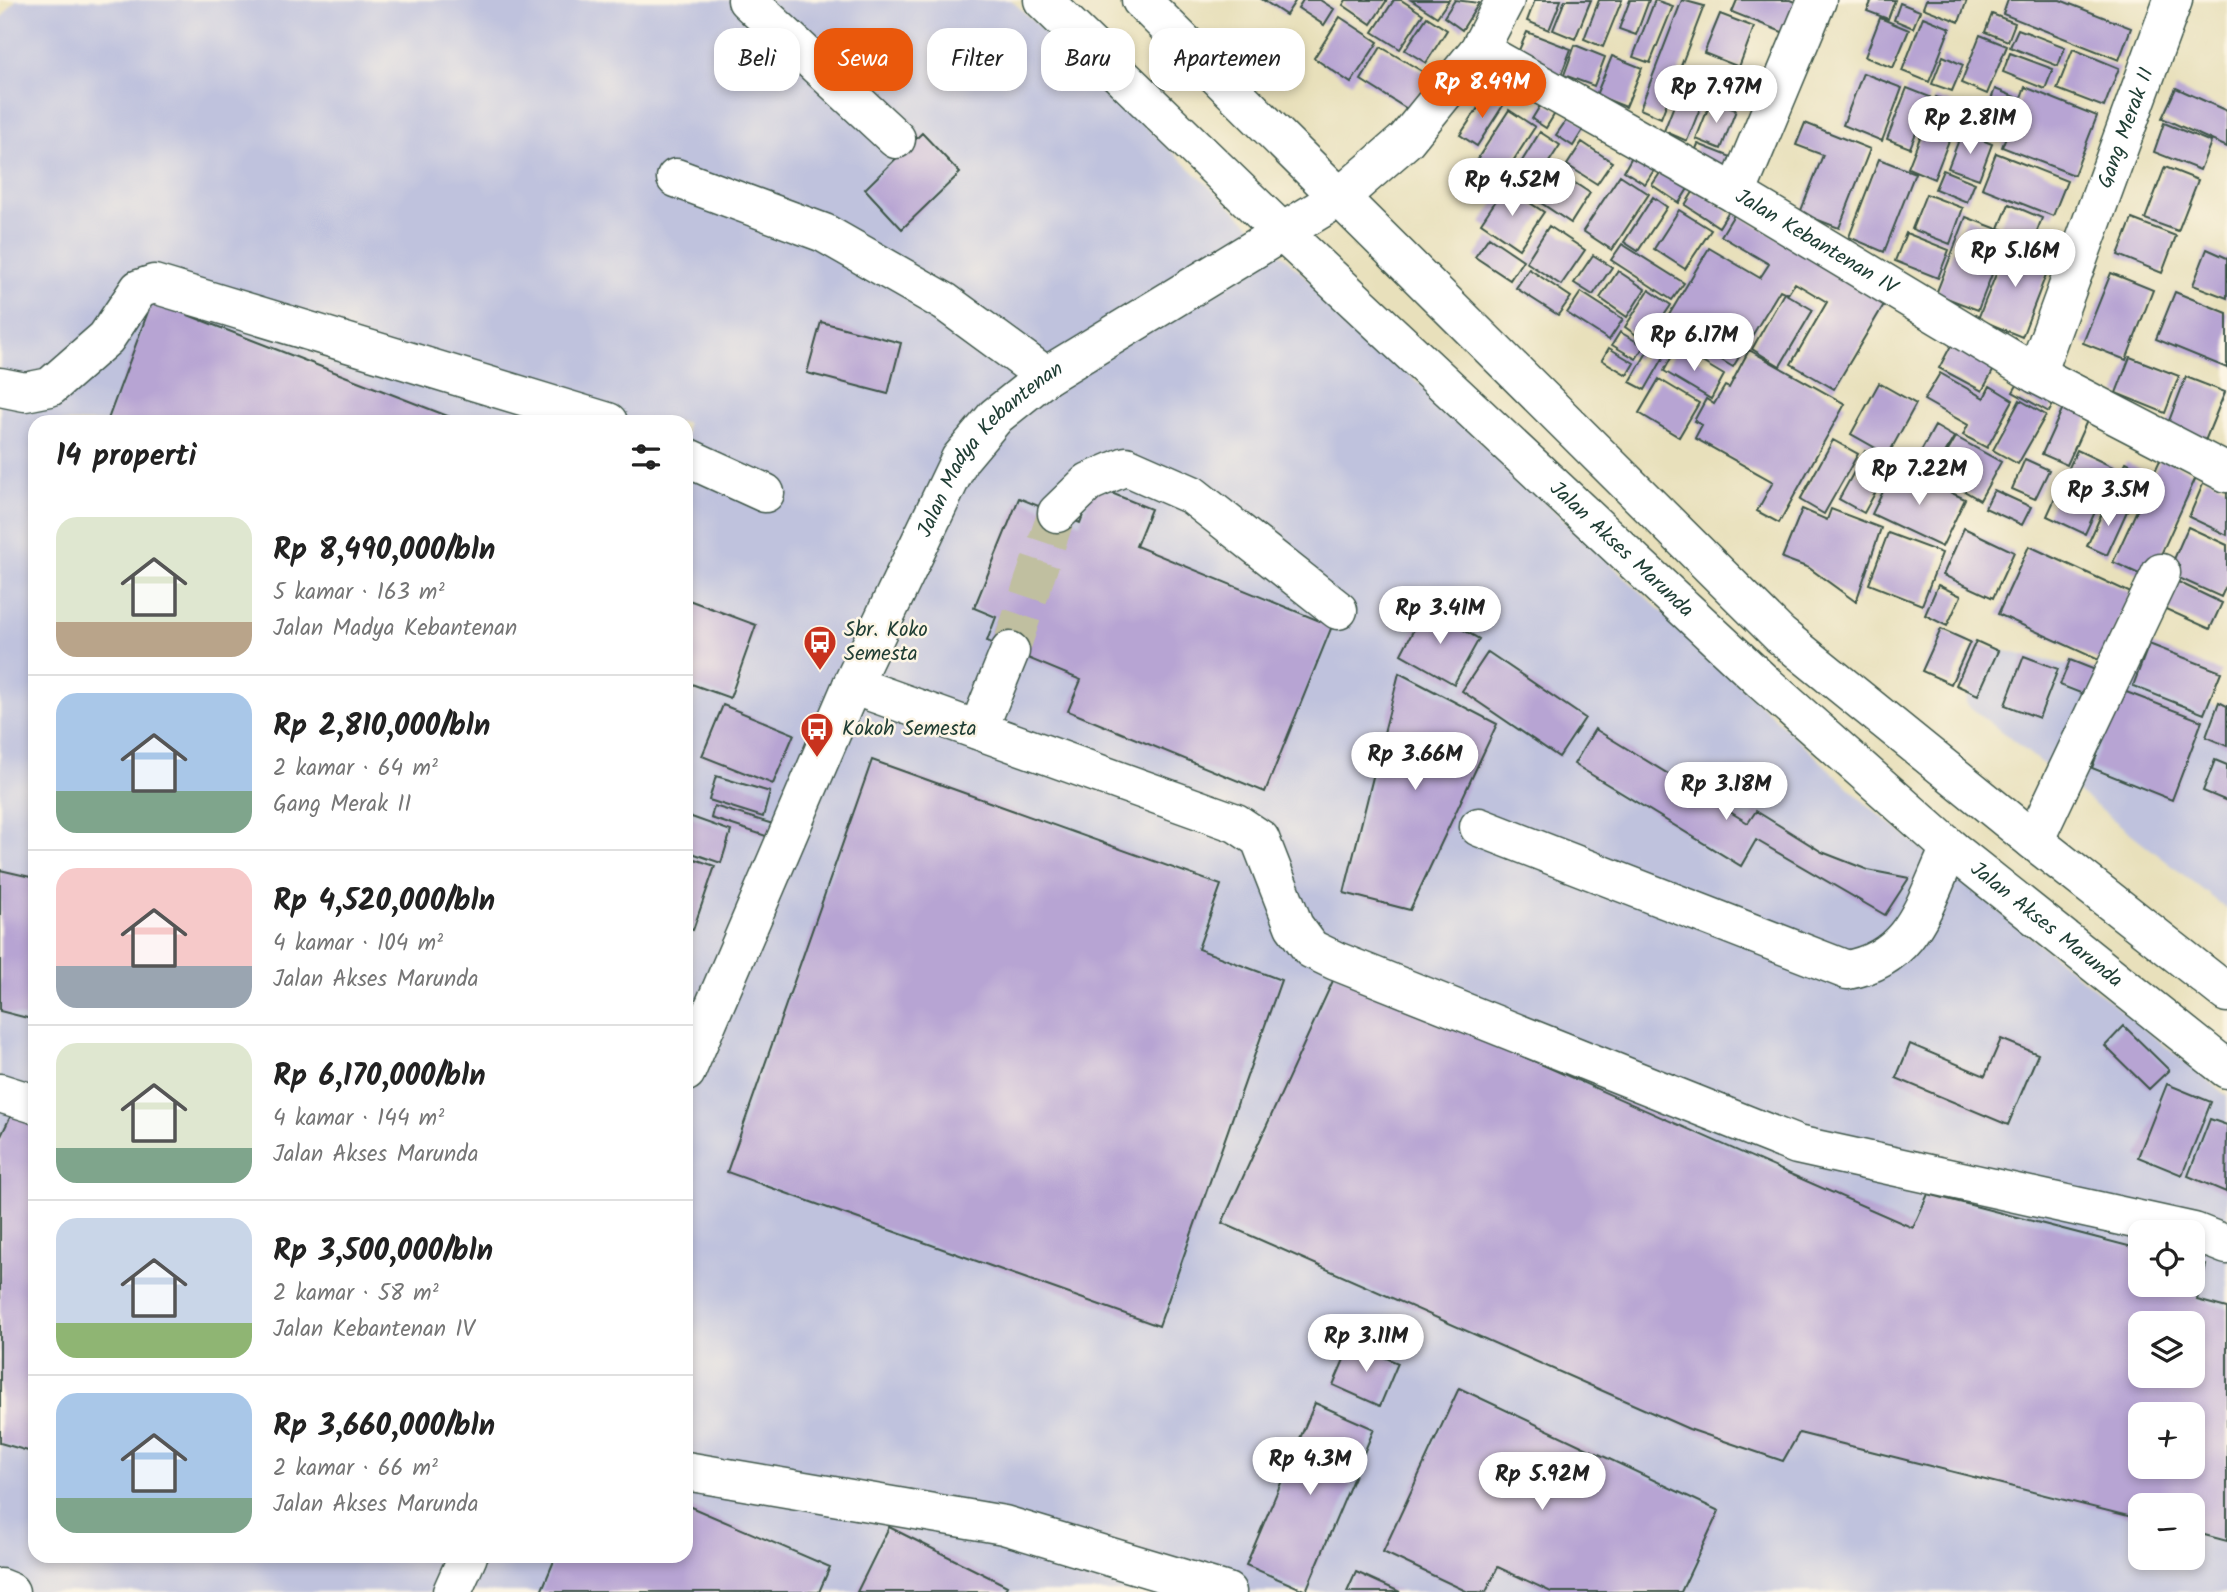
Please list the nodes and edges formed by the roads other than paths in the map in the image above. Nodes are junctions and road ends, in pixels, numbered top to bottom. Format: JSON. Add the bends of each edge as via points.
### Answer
{"nodes":[{"id":1,"x":747,"y":0,"type":"edge"},
{"id":2,"x":1043,"y":0,"type":"edge"},
{"id":3,"x":1141,"y":0,"type":"edge"},
{"id":4,"x":1505,"y":0,"type":"edge"},
{"id":5,"x":1817,"y":0,"type":"edge"},
{"id":6,"x":2173,"y":0,"type":"edge"},
{"id":7,"x":1479,"y":50,"type":"junction"},
{"id":8,"x":896,"y":139,"type":"dead end"},
{"id":9,"x":676,"y":178,"type":"dead end"},
{"id":10,"x":1736,"y":194,"type":"junction"},
{"id":11,"x":1340,"y":197,"type":"junction"},
{"id":12,"x":1282,"y":232,"type":"junction"},
{"id":13,"x":2036,"y":374,"type":"junction"},
{"id":14,"x":1046,"y":376,"type":"junction"},
{"id":15,"x":0,"y":387,"type":"edge"},
{"id":16,"x":585,"y":415,"type":"edge"},
{"id":17,"x":693,"y":460,"type":"edge"},
{"id":18,"x":2223,"y":463,"type":"edge"},
{"id":19,"x":765,"y":493,"type":"dead end"},
{"id":20,"x":1057,"y":513,"type":"tunnel mouth"},
{"id":21,"x":2161,"y":573,"type":"dead end"},
{"id":22,"x":1338,"y":610,"type":"dead end"},
{"id":23,"x":1010,"y":650,"type":"tunnel mouth"},
{"id":24,"x":852,"y":685,"type":"junction"},
{"id":25,"x":978,"y":730,"type":"junction"},
{"id":26,"x":1479,"y":827,"type":"dead end"},
{"id":27,"x":2034,"y":841,"type":"junction"},
{"id":28,"x":1950,"y":848,"type":"junction"},
{"id":29,"x":2227,"y":993,"type":"edge"},
{"id":30,"x":693,"y":1056,"type":"edge"},
{"id":31,"x":2227,"y":1069,"type":"edge"},
{"id":32,"x":0,"y":1093,"type":"edge"},
{"id":33,"x":28,"y":1102,"type":"edge"},
{"id":34,"x":2227,"y":1245,"type":"edge"},
{"id":35,"x":693,"y":1472,"type":"edge"},
{"id":36,"x":465,"y":1563,"type":"edge"},
{"id":37,"x":0,"y":1588,"type":"edge"},
{"id":38,"x":10,"y":1592,"type":"edge"},
{"id":39,"x":452,"y":1592,"type":"edge"},
{"id":40,"x":1227,"y":1592,"type":"edge"}],
"edges":[{"from":1,"to":8,"type":"street"},
{"from":2,"to":12,"type":"street","name":"Jalan Akses Marunda"},
{"from":3,"to":11,"type":"street"},
{"from":4,"to":7,"type":"street","name":"Jalan Madya Kebantenan"},
{"from":5,"to":10,"type":"street"},
{"from":6,"to":13,"type":"street","name":"Gang Merak II"},
{"from":7,"to":10,"type":"street","name":"Jalan Kebantenan IV"},
{"from":7,"to":11,"type":"street","name":"Jalan Madya Kebantenan","via":[[1406,140]]},
{"from":9,"to":14,"type":"street","via":[[824,233],[946,302]]},
{"from":10,"to":13,"type":"street","name":"Jalan Kebantenan IV"},
{"from":11,"to":12,"type":"street","name":"Jalan Madya Kebantenan"},
{"from":11,"to":27,"type":"street","via":[[1780,635]]},
{"from":12,"to":14,"type":"street","name":"Jalan Madya Kebantenan"},
{"from":12,"to":28,"type":"street","name":"Jalan Akses Marunda","via":[[1763,682]]},
{"from":13,"to":18,"type":"street","name":"Jalan Kebantenan IV"},
{"from":14,"to":24,"type":"street","name":"Jalan Madya Kebantenan","via":[[996,416],[960,459]]},
{"from":15,"to":16,"type":"street","via":[[24,392],[50,387],[106,338],[139,289],[154,284]]},
{"from":17,"to":19,"type":"street"},
{"from":20,"to":22,"type":"street","via":[[1089,482],[1126,466],[1192,495]]},
{"from":21,"to":27,"type":"street"},
{"from":23,"to":25,"type":"street"},
{"from":24,"to":25,"type":"street"},
{"from":24,"to":30,"type":"street","name":"Jalan Madya Kebantenan"},
{"from":25,"to":34,"type":"street","via":[[1244,828],[1260,839],[1294,926],[1311,948],[1336,961],[1797,1145],[2194,1232]]},
{"from":26,"to":28,"type":"street","via":[[1847,970],[1883,960],[1906,941]]},
{"from":27,"to":29,"type":"street"},
{"from":28,"to":31,"type":"street","name":"Jalan Akses Marunda"},
{"from":32,"to":33,"type":"street"},
{"from":35,"to":40,"type":"street","via":[[1004,1525]]},
{"from":36,"to":39,"type":"street"},
{"from":37,"to":38,"type":"street"}]}
